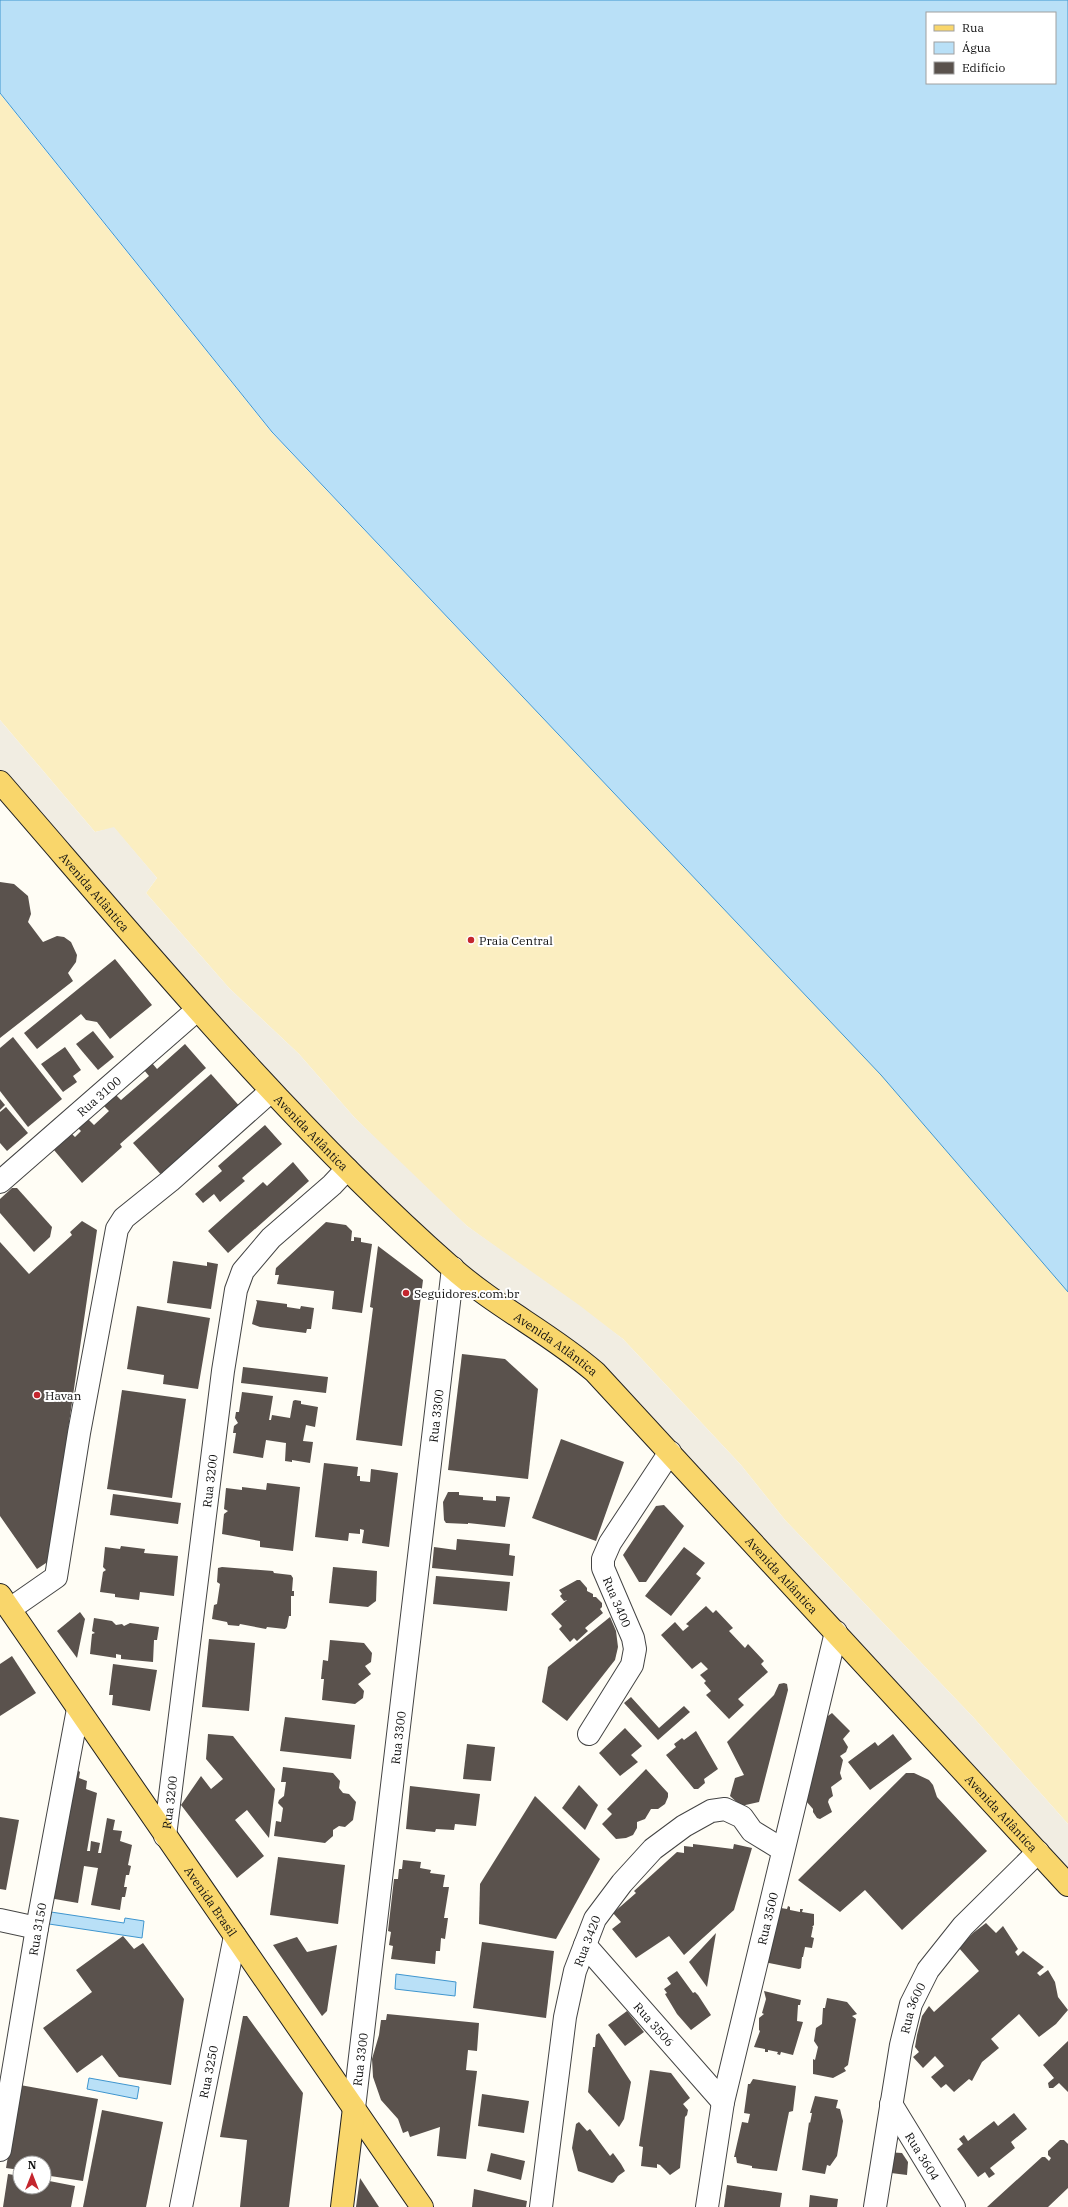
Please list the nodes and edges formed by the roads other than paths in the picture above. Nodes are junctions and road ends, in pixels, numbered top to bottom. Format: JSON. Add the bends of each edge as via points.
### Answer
{"nodes":[{"id":1,"x":0,"y":782,"type":"edge"},
{"id":2,"x":197,"y":1010,"type":"junction"},
{"id":3,"x":271,"y":1091,"type":"junction"},
{"id":4,"x":347,"y":1169,"type":"junction"},
{"id":5,"x":0,"y":1182,"type":"edge"},
{"id":6,"x":453,"y":1268,"type":"junction"},
{"id":7,"x":670,"y":1452,"type":"junction"},
{"id":8,"x":5,"y":1602,"type":"edge"},
{"id":9,"x":836,"y":1632,"type":"junction"},
{"id":10,"x":78,"y":1709,"type":"junction"},
{"id":11,"x":589,"y":1734,"type":"dead end"},
{"id":12,"x":166,"y":1836,"type":"junction"},
{"id":13,"x":783,"y":1850,"type":"junction"},
{"id":14,"x":1038,"y":1852,"type":"junction"},
{"id":15,"x":1068,"y":1885,"type":"edge"},
{"id":16,"x":0,"y":1920,"type":"edge"},
{"id":17,"x":37,"y":1928,"type":"junction"},
{"id":18,"x":235,"y":1936,"type":"junction"},
{"id":19,"x":585,"y":1945,"type":"junction"},
{"id":20,"x":723,"y":2102,"type":"junction"},
{"id":21,"x":892,"y":2104,"type":"junction"},
{"id":22,"x":354,"y":2108,"type":"junction"},
{"id":23,"x":0,"y":2150,"type":"edge"},
{"id":24,"x":181,"y":2207,"type":"edge"},
{"id":25,"x":342,"y":2207,"type":"edge"},
{"id":26,"x":422,"y":2207,"type":"edge"},
{"id":27,"x":541,"y":2207,"type":"edge"},
{"id":28,"x":707,"y":2207,"type":"edge"},
{"id":29,"x":875,"y":2207,"type":"edge"},
{"id":30,"x":954,"y":2207,"type":"edge"}],
"edges":[{"from":1,"to":2,"type":"main road","name":"Avenida Atlântica"},
{"from":2,"to":3,"type":"main road","name":"Avenida Atlântica"},
{"from":2,"to":5,"type":"street","name":"Rua 3100"},
{"from":3,"to":4,"type":"main road","name":"Avenida Atlântica"},
{"from":3,"to":8,"type":"street","via":[[170,1181],[124,1218],[117,1229],[79,1433],[56,1577]]},
{"from":4,"to":6,"type":"main road","name":"Avenida Atlântica"},
{"from":4,"to":12,"type":"street","name":"Rua 3200","via":[[271,1238],[243,1271],[236,1290],[223,1371]]},
{"from":6,"to":7,"type":"main road","name":"Avenida Atlântica","via":[[574,1354],[595,1372]]},
{"from":6,"to":22,"type":"street","name":"Rua 3300"},
{"from":7,"to":9,"type":"main road","name":"Avenida Atlântica"},
{"from":7,"to":11,"type":"street","name":"Rua 3400","via":[[610,1543],[603,1559],[603,1568],[633,1638],[635,1649],[632,1665]]},
{"from":8,"to":10,"type":"main road","name":"Avenida Brasil"},
{"from":9,"to":13,"type":"street","name":"Rua 3500"},
{"from":9,"to":14,"type":"main road","name":"Avenida Atlântica","via":[[922,1729]]},
{"from":10,"to":12,"type":"main road","name":"Avenida Brasil"},
{"from":10,"to":17,"type":"street","name":"Rua 3150"},
{"from":12,"to":18,"type":"main road","name":"Avenida Brasil"},
{"from":13,"to":19,"type":"street","name":"Rua 3420","via":[[752,1831],[742,1817],[725,1809],[711,1811],[684,1826],[653,1849],[622,1883],[595,1919]]},
{"from":13,"to":20,"type":"street","name":"Rua 3500"},
{"from":14,"to":15,"type":"main road","name":"Avenida Atlântica"},
{"from":14,"to":21,"type":"street","name":"Rua 3600","via":[[963,1926],[928,1970],[911,2004],[901,2045]]},
{"from":16,"to":17,"type":"street"},
{"from":17,"to":23,"type":"street","name":"Rua 3150"},
{"from":18,"to":22,"type":"main road","name":"Avenida Brasil"},
{"from":18,"to":24,"type":"street","name":"Rua 3250"},
{"from":19,"to":20,"type":"street","name":"Rua 3506"},
{"from":19,"to":27,"type":"street","name":"Rua 3420","via":[[575,1971],[565,2017]]},
{"from":20,"to":28,"type":"street","name":"Rua 3500"},
{"from":21,"to":29,"type":"street","name":"Rua 3600"},
{"from":21,"to":30,"type":"street","name":"Rua 3604"},
{"from":22,"to":25,"type":"main road","name":"Rua 3300"},
{"from":22,"to":26,"type":"main road","name":"Avenida Brasil"}]}
